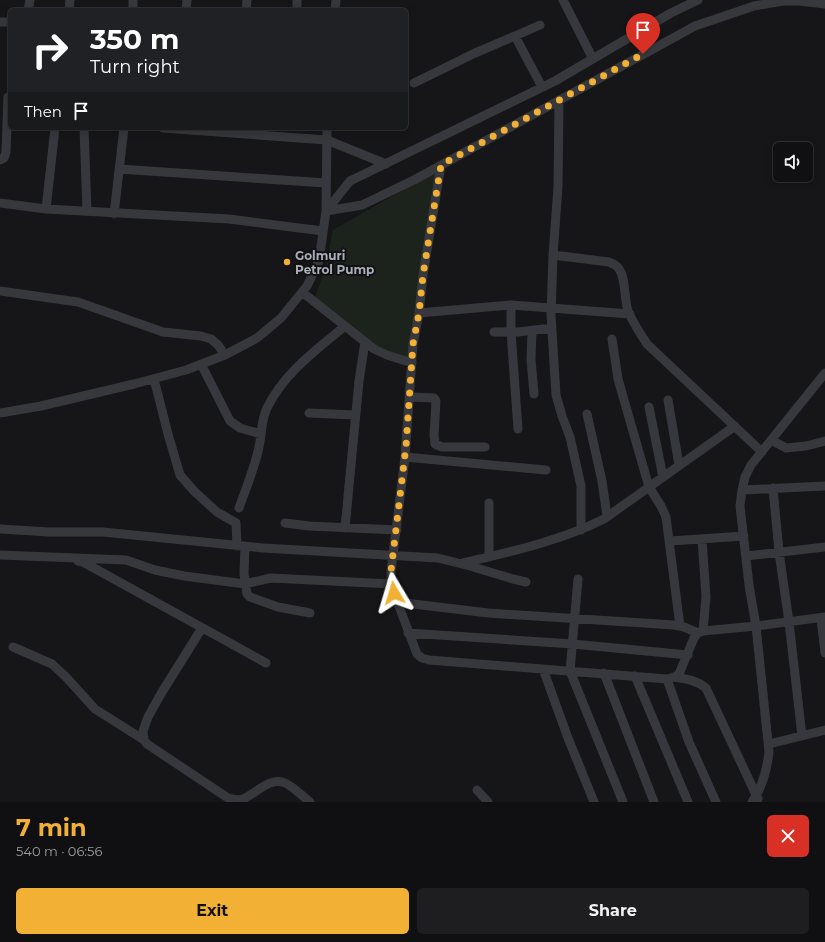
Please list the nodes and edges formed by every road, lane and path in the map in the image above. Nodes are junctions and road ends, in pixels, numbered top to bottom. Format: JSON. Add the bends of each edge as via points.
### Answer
{"nodes":[{"id":1,"x":563,"y":0,"type":"edge"},
{"id":2,"x":698,"y":0,"type":"edge"},
{"id":3,"x":754,"y":3,"type":"edge"},
{"id":4,"x":825,"y":4,"type":"edge"},
{"id":5,"x":540,"y":25,"type":"dead end"},
{"id":6,"x":515,"y":36,"type":"junction"},
{"id":7,"x":593,"y":59,"type":"junction"},
{"id":8,"x":414,"y":82,"type":"dead end"},
{"id":9,"x":542,"y":87,"type":"junction"},
{"id":10,"x":8,"y":97,"type":"dead end"},
{"id":11,"x":559,"y":100,"type":"junction"},
{"id":12,"x":55,"y":130,"type":"edge"},
{"id":13,"x":84,"y":130,"type":"edge"},
{"id":14,"x":124,"y":130,"type":"edge"},
{"id":15,"x":214,"y":130,"type":"edge"},
{"id":16,"x":327,"y":130,"type":"edge"},
{"id":17,"x":239,"y":131,"type":"edge"},
{"id":18,"x":291,"y":132,"type":"edge"},
{"id":19,"x":327,"y":140,"type":"junction"},
{"id":20,"x":0,"y":160,"type":"edge"},
{"id":21,"x":386,"y":164,"type":"junction"},
{"id":22,"x":441,"y":165,"type":"junction"},
{"id":23,"x":119,"y":169,"type":"junction"},
{"id":24,"x":326,"y":183,"type":"junction"},
{"id":25,"x":0,"y":203,"type":"edge"},
{"id":26,"x":46,"y":210,"type":"junction"},
{"id":27,"x":87,"y":211,"type":"junction"},
{"id":28,"x":326,"y":211,"type":"junction"},
{"id":29,"x":114,"y":214,"type":"junction"},
{"id":30,"x":323,"y":231,"type":"junction"},
{"id":31,"x":553,"y":255,"type":"junction"},
{"id":32,"x":0,"y":291,"type":"edge"},
{"id":33,"x":302,"y":292,"type":"junction"},
{"id":34,"x":511,"y":305,"type":"junction"},
{"id":35,"x":551,"y":308,"type":"junction"},
{"id":36,"x":419,"y":313,"type":"junction"},
{"id":37,"x":630,"y":314,"type":"junction"},
{"id":38,"x":345,"y":326,"type":"junction"},
{"id":39,"x":552,"y":328,"type":"junction"},
{"id":40,"x":532,"y":331,"type":"junction"},
{"id":41,"x":494,"y":332,"type":"dead end"},
{"id":42,"x":511,"y":332,"type":"junction"},
{"id":43,"x":612,"y":338,"type":"dead end"},
{"id":44,"x":365,"y":342,"type":"junction"},
{"id":45,"x":225,"y":355,"type":"junction"},
{"id":46,"x":412,"y":363,"type":"junction"},
{"id":47,"x":201,"y":364,"type":"junction"},
{"id":48,"x":154,"y":379,"type":"junction"},
{"id":49,"x":823,"y":379,"type":"edge"},
{"id":50,"x":534,"y":394,"type":"dead end"},
{"id":51,"x":410,"y":397,"type":"junction"},
{"id":52,"x":668,"y":400,"type":"dead end"},
{"id":53,"x":649,"y":407,"type":"dead end"},
{"id":54,"x":0,"y":412,"type":"edge"},
{"id":55,"x":309,"y":413,"type":"dead end"},
{"id":56,"x":587,"y":414,"type":"dead end"},
{"id":57,"x":356,"y":415,"type":"junction"},
{"id":58,"x":735,"y":426,"type":"junction"},
{"id":59,"x":518,"y":429,"type":"dead end"},
{"id":60,"x":261,"y":434,"type":"junction"},
{"id":61,"x":771,"y":440,"type":"junction"},
{"id":62,"x":825,"y":441,"type":"edge"},
{"id":63,"x":485,"y":447,"type":"dead end"},
{"id":64,"x":762,"y":452,"type":"junction"},
{"id":65,"x":405,"y":457,"type":"junction"},
{"id":66,"x":679,"y":465,"type":"junction"},
{"id":67,"x":546,"y":470,"type":"dead end"},
{"id":68,"x":664,"y":477,"type":"junction"},
{"id":69,"x":825,"y":486,"type":"edge"},
{"id":70,"x":649,"y":487,"type":"junction"},
{"id":71,"x":773,"y":488,"type":"junction"},
{"id":72,"x":742,"y":490,"type":"junction"},
{"id":73,"x":489,"y":503,"type":"dead end"},
{"id":74,"x":239,"y":508,"type":"dead end"},
{"id":75,"x":607,"y":516,"type":"junction"},
{"id":76,"x":285,"y":523,"type":"dead end"},
{"id":77,"x":345,"y":528,"type":"junction"},
{"id":78,"x":0,"y":529,"type":"edge"},
{"id":79,"x":397,"y":530,"type":"junction"},
{"id":80,"x":581,"y":530,"type":"junction"},
{"id":81,"x":744,"y":536,"type":"junction"},
{"id":82,"x":702,"y":539,"type":"junction"},
{"id":83,"x":670,"y":541,"type":"junction"},
{"id":84,"x":241,"y":546,"type":"junction"},
{"id":85,"x":825,"y":547,"type":"edge"},
{"id":86,"x":778,"y":552,"type":"junction"},
{"id":87,"x":0,"y":555,"type":"edge"},
{"id":88,"x":394,"y":555,"type":"junction"},
{"id":89,"x":746,"y":556,"type":"junction"},
{"id":90,"x":489,"y":557,"type":"junction"},
{"id":91,"x":69,"y":558,"type":"junction"},
{"id":92,"x":461,"y":564,"type":"junction"},
{"id":93,"x":578,"y":579,"type":"dead end"},
{"id":94,"x":526,"y":582,"type":"dead end"},
{"id":95,"x":245,"y":584,"type":"junction"},
{"id":96,"x":391,"y":584,"type":"junction"},
{"id":97,"x":397,"y":602,"type":"junction"},
{"id":98,"x":310,"y":613,"type":"dead end"},
{"id":99,"x":823,"y":617,"type":"edge"},
{"id":100,"x":575,"y":618,"type":"junction"},
{"id":101,"x":789,"y":622,"type":"junction"},
{"id":102,"x":680,"y":626,"type":"junction"},
{"id":103,"x":756,"y":626,"type":"junction"},
{"id":104,"x":202,"y":628,"type":"junction"},
{"id":105,"x":700,"y":632,"type":"junction"},
{"id":106,"x":408,"y":633,"type":"junction"},
{"id":107,"x":573,"y":644,"type":"junction"},
{"id":108,"x":13,"y":647,"type":"dead end"},
{"id":109,"x":825,"y":653,"type":"edge"},
{"id":110,"x":688,"y":655,"type":"junction"},
{"id":111,"x":266,"y":663,"type":"dead end"},
{"id":112,"x":543,"y":669,"type":"junction"},
{"id":113,"x":570,"y":671,"type":"junction"},
{"id":114,"x":604,"y":673,"type":"junction"},
{"id":115,"x":634,"y":676,"type":"junction"},
{"id":116,"x":670,"y":678,"type":"junction"},
{"id":117,"x":825,"y":730,"type":"edge"},
{"id":118,"x":802,"y":736,"type":"junction"},
{"id":119,"x":144,"y":740,"type":"junction"},
{"id":120,"x":768,"y":744,"type":"junction"},
{"id":121,"x":477,"y":790,"type":"dead end"},
{"id":122,"x":756,"y":800,"type":"edge"},
{"id":123,"x":310,"y":802,"type":"edge"},
{"id":124,"x":488,"y":802,"type":"edge"},
{"id":125,"x":594,"y":802,"type":"edge"},
{"id":126,"x":623,"y":802,"type":"edge"},
{"id":127,"x":654,"y":802,"type":"edge"},
{"id":128,"x":688,"y":802,"type":"edge"},
{"id":129,"x":716,"y":802,"type":"edge"}],
"edges":[{"from":1,"to":7,"type":"street"},
{"from":2,"to":7,"type":"street"},
{"from":3,"to":4,"type":"street","via":[[799,1]]},
{"from":3,"to":11,"type":"street","via":[[695,26]]},
{"from":5,"to":6,"type":"street"},
{"from":6,"to":8,"type":"street"},
{"from":6,"to":9,"type":"street"},
{"from":7,"to":9,"type":"street"},
{"from":9,"to":21,"type":"street"},
{"from":10,"to":20,"type":"street","via":[[6,152]]},
{"from":11,"to":22,"type":"street"},
{"from":11,"to":31,"type":"street","via":[[558,187]]},
{"from":12,"to":26,"type":"street"},
{"from":13,"to":27,"type":"street"},
{"from":14,"to":23,"type":"street"},
{"from":15,"to":17,"type":"street"},
{"from":16,"to":19,"type":"street"},
{"from":17,"to":18,"type":"street"},
{"from":18,"to":19,"type":"street"},
{"from":19,"to":21,"type":"street"},
{"from":19,"to":24,"type":"street"},
{"from":21,"to":28,"type":"street","via":[[350,181]]},
{"from":22,"to":28,"type":"street","via":[[362,205]]},
{"from":22,"to":36,"type":"street"},
{"from":23,"to":24,"type":"street"},
{"from":23,"to":29,"type":"street"},
{"from":24,"to":28,"type":"street"},
{"from":25,"to":26,"type":"street"},
{"from":26,"to":27,"type":"street"},
{"from":27,"to":29,"type":"street"},
{"from":28,"to":30,"type":"street"},
{"from":29,"to":30,"type":"street","via":[[229,219]]},
{"from":30,"to":33,"type":"street","via":[[319,261]]},
{"from":31,"to":35,"type":"street"},
{"from":31,"to":37,"type":"street","via":[[616,265],[620,270]]},
{"from":32,"to":45,"type":"street","via":[[78,302],[163,332],[201,336],[211,339]]},
{"from":33,"to":38,"type":"street"},
{"from":33,"to":45,"type":"street","via":[[281,318],[257,338]]},
{"from":34,"to":35,"type":"street"},
{"from":34,"to":36,"type":"street"},
{"from":34,"to":42,"type":"street"},
{"from":35,"to":37,"type":"street"},
{"from":35,"to":39,"type":"street"},
{"from":36,"to":46,"type":"street"},
{"from":37,"to":58,"type":"street","via":[[647,344]]},
{"from":38,"to":44,"type":"street"},
{"from":38,"to":60,"type":"street","via":[[304,360],[278,390],[264,415]]},
{"from":39,"to":40,"type":"street"},
{"from":39,"to":80,"type":"street","via":[[556,395],[582,486]]},
{"from":40,"to":42,"type":"street"},
{"from":40,"to":50,"type":"street","via":[[530,359]]},
{"from":41,"to":42,"type":"street"},
{"from":42,"to":59,"type":"street"},
{"from":43,"to":70,"type":"street","via":[[618,379]]},
{"from":44,"to":46,"type":"street","via":[[387,355]]},
{"from":44,"to":57,"type":"street"},
{"from":45,"to":47,"type":"street"},
{"from":46,"to":51,"type":"street"},
{"from":47,"to":48,"type":"street"},
{"from":47,"to":60,"type":"street","via":[[230,421],[240,428]]},
{"from":48,"to":54,"type":"street","via":[[41,406]]},
{"from":48,"to":84,"type":"street","via":[[180,475],[217,512],[236,523]]},
{"from":49,"to":61,"type":"street"},
{"from":51,"to":63,"type":"street","via":[[430,397],[436,401],[435,444],[442,447]]},
{"from":51,"to":65,"type":"street"},
{"from":52,"to":66,"type":"street"},
{"from":53,"to":68,"type":"street"},
{"from":55,"to":57,"type":"street"},
{"from":56,"to":75,"type":"street"},
{"from":57,"to":77,"type":"street"},
{"from":58,"to":64,"type":"street"},
{"from":58,"to":66,"type":"street"},
{"from":60,"to":74,"type":"street","via":[[258,453]]},
{"from":61,"to":62,"type":"street","via":[[786,448]]},
{"from":61,"to":64,"type":"street"},
{"from":64,"to":72,"type":"street","via":[[751,465]]},
{"from":65,"to":67,"type":"street"},
{"from":65,"to":79,"type":"street"},
{"from":66,"to":68,"type":"street"},
{"from":68,"to":70,"type":"street"},
{"from":69,"to":71,"type":"street"},
{"from":70,"to":75,"type":"street"},
{"from":70,"to":83,"type":"street","via":[[666,517]]},
{"from":71,"to":72,"type":"street"},
{"from":71,"to":86,"type":"street"},
{"from":72,"to":81,"type":"street","via":[[740,506]]},
{"from":73,"to":90,"type":"street"},
{"from":75,"to":80,"type":"street"},
{"from":76,"to":77,"type":"street"},
{"from":77,"to":79,"type":"street"},
{"from":78,"to":84,"type":"street","via":[[103,532]]},
{"from":79,"to":88,"type":"street"},
{"from":80,"to":90,"type":"street"},
{"from":81,"to":82,"type":"street"},
{"from":81,"to":89,"type":"street"},
{"from":82,"to":83,"type":"street"},
{"from":82,"to":105,"type":"street","via":[[706,597]]},
{"from":83,"to":102,"type":"street"},
{"from":84,"to":88,"type":"street"},
{"from":84,"to":95,"type":"street"},
{"from":85,"to":86,"type":"street"},
{"from":86,"to":89,"type":"street"},
{"from":86,"to":101,"type":"street"},
{"from":87,"to":91,"type":"street"},
{"from":88,"to":92,"type":"street","via":[[438,558]]},
{"from":88,"to":96,"type":"street"},
{"from":89,"to":103,"type":"street"},
{"from":90,"to":92,"type":"street"},
{"from":91,"to":95,"type":"street","via":[[126,560],[184,576]]},
{"from":91,"to":104,"type":"street","via":[[83,562]]},
{"from":92,"to":94,"type":"street"},
{"from":93,"to":100,"type":"street"},
{"from":95,"to":96,"type":"street","via":[[271,578]]},
{"from":95,"to":98,"type":"street","via":[[250,597],[278,608]]},
{"from":96,"to":97,"type":"street"},
{"from":97,"to":100,"type":"street","via":[[488,613]]},
{"from":97,"to":106,"type":"street"},
{"from":99,"to":101,"type":"street"},
{"from":99,"to":109,"type":"street"},
{"from":100,"to":102,"type":"street"},
{"from":100,"to":107,"type":"street"},
{"from":101,"to":103,"type":"street"},
{"from":101,"to":118,"type":"street"},
{"from":102,"to":105,"type":"street"},
{"from":103,"to":105,"type":"street"},
{"from":103,"to":120,"type":"street"},
{"from":104,"to":111,"type":"street"},
{"from":104,"to":119,"type":"street","via":[[148,717],[143,731]]},
{"from":105,"to":110,"type":"street"},
{"from":106,"to":107,"type":"street"},
{"from":106,"to":112,"type":"street","via":[[417,654],[428,660]]},
{"from":107,"to":110,"type":"street"},
{"from":107,"to":113,"type":"street"},
{"from":108,"to":119,"type":"street","via":[[52,664],[95,709]]},
{"from":110,"to":116,"type":"street","via":[[679,674]]},
{"from":112,"to":113,"type":"street"},
{"from":112,"to":125,"type":"street"},
{"from":113,"to":114,"type":"street"},
{"from":113,"to":126,"type":"street"},
{"from":114,"to":115,"type":"street"},
{"from":114,"to":127,"type":"street"},
{"from":115,"to":116,"type":"street"},
{"from":115,"to":128,"type":"street"},
{"from":116,"to":122,"type":"street","via":[[693,680],[706,688]]},
{"from":116,"to":129,"type":"street","via":[[689,742]]},
{"from":117,"to":118,"type":"street"},
{"from":118,"to":120,"type":"street"},
{"from":119,"to":123,"type":"street","via":[[228,798],[242,799],[271,783],[280,781]]},
{"from":120,"to":122,"type":"street","via":[[768,763]]},
{"from":121,"to":124,"type":"street"}]}
